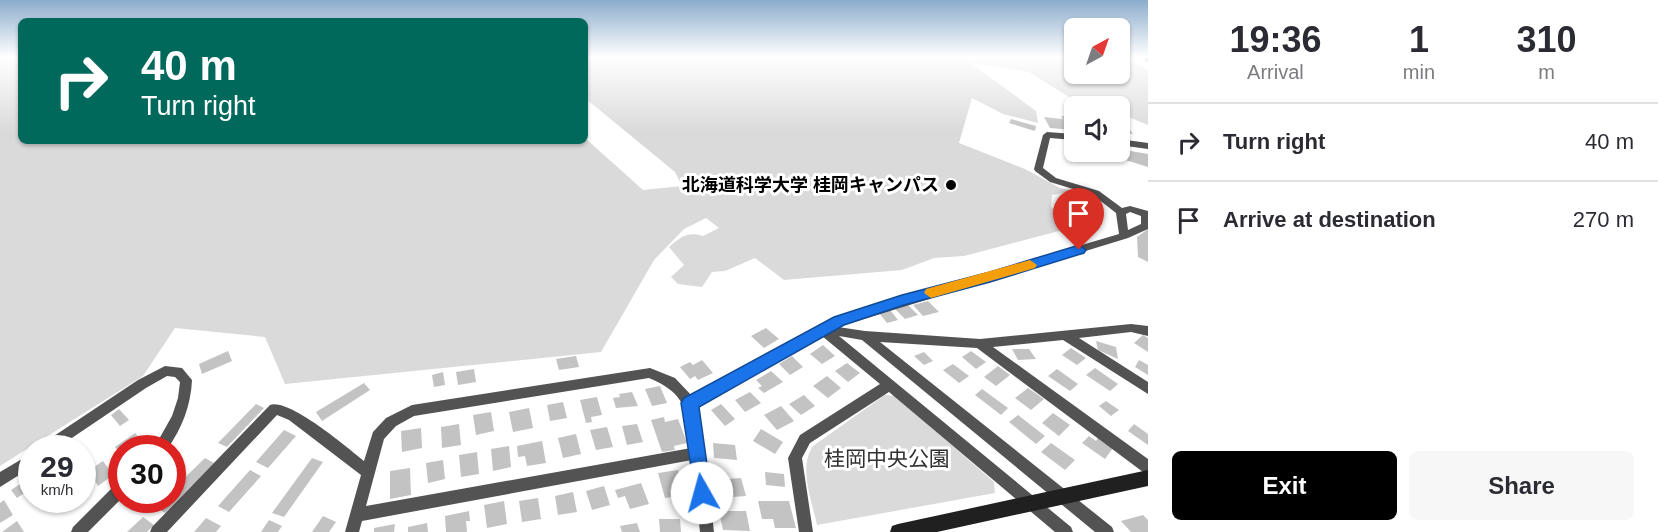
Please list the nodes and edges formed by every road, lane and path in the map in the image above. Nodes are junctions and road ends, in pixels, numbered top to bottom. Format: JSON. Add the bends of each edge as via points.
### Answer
{"nodes":[{"id":1,"x":1064,"y":136,"type":"edge"},
{"id":2,"x":1130,"y":144,"type":"edge"},
{"id":3,"x":1148,"y":146,"type":"edge"},
{"id":4,"x":1121,"y":212,"type":"junction"},
{"id":5,"x":1124,"y":236,"type":"junction"},
{"id":6,"x":822,"y":329,"type":"junction"},
{"id":7,"x":1148,"y":331,"type":"edge"},
{"id":8,"x":1065,"y":335,"type":"junction"},
{"id":9,"x":865,"y":336,"type":"junction"},
{"id":10,"x":980,"y":344,"type":"junction"},
{"id":11,"x":889,"y":385,"type":"junction"},
{"id":12,"x":1148,"y":389,"type":"edge"},
{"id":13,"x":690,"y":403,"type":"junction"},
{"id":14,"x":66,"y":435,"type":"edge"},
{"id":15,"x":169,"y":435,"type":"edge"},
{"id":16,"x":698,"y":453,"type":"junction"},
{"id":17,"x":1148,"y":467,"type":"edge"},
{"id":18,"x":18,"y":468,"type":"edge"},
{"id":19,"x":368,"y":472,"type":"junction"},
{"id":20,"x":1148,"y":478,"type":"edge"},
{"id":21,"x":0,"y":480,"type":"edge"},
{"id":22,"x":1065,"y":498,"type":"junction"},
{"id":23,"x":108,"y":502,"type":"edge"},
{"id":24,"x":1030,"y":502,"type":"junction"},
{"id":25,"x":357,"y":515,"type":"junction"},
{"id":26,"x":78,"y":532,"type":"edge"},
{"id":27,"x":157,"y":532,"type":"edge"},
{"id":28,"x":352,"y":532,"type":"edge"},
{"id":29,"x":706,"y":532,"type":"edge"},
{"id":30,"x":806,"y":532,"type":"edge"},
{"id":31,"x":898,"y":532,"type":"edge"},
{"id":32,"x":1066,"y":532,"type":"edge"},
{"id":33,"x":1107,"y":532,"type":"edge"}],
"edges":[{"from":1,"to":4,"type":"street","via":[[1047,135],[1038,170],[1053,180],[1096,193]]},
{"from":2,"to":3,"type":"street"},
{"from":4,"to":5,"type":"street"},
{"from":4,"to":5,"type":"street","via":[[1130,209],[1146,214],[1146,226]]},
{"from":5,"to":6,"type":"street","via":[[902,300]]},
{"from":6,"to":9,"type":"street"},
{"from":6,"to":11,"type":"street"},
{"from":6,"to":13,"type":"street"},
{"from":7,"to":8,"type":"street","via":[[1131,328]]},
{"from":8,"to":10,"type":"street"},
{"from":8,"to":12,"type":"street"},
{"from":9,"to":10,"type":"street"},
{"from":9,"to":22,"type":"street"},
{"from":10,"to":17,"type":"street"},
{"from":11,"to":24,"type":"street"},
{"from":11,"to":30,"type":"street","via":[[805,439],[795,458]]},
{"from":13,"to":16,"type":"street"},
{"from":13,"to":19,"type":"street","via":[[671,382],[650,373],[412,411],[391,422],[378,436]]},
{"from":14,"to":15,"type":"street","via":[[142,384],[165,372],[178,372],[186,380],[186,396]]},
{"from":16,"to":25,"type":"street"},
{"from":16,"to":29,"type":"street"},
{"from":18,"to":21,"type":"street"},
{"from":19,"to":25,"type":"street"},
{"from":19,"to":27,"type":"street","via":[[294,416],[275,409]]},
{"from":20,"to":22,"type":"street"},
{"from":22,"to":24,"type":"street"},
{"from":22,"to":33,"type":"street"},
{"from":23,"to":26,"type":"street"},
{"from":24,"to":31,"type":"street"},
{"from":24,"to":32,"type":"street"},
{"from":25,"to":28,"type":"street"}]}
